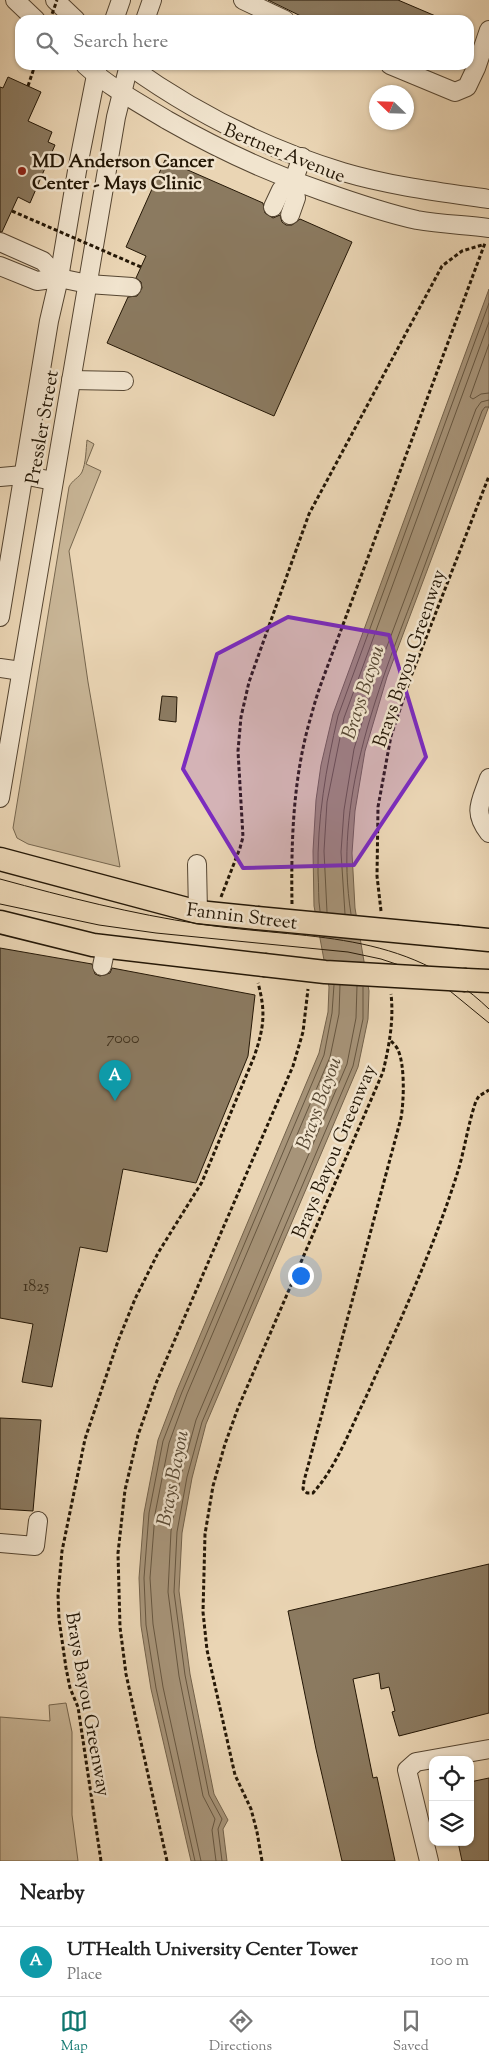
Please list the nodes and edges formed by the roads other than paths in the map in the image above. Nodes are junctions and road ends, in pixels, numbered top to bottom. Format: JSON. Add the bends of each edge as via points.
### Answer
{"nodes":[{"id":1,"x":15,"y":0,"type":"edge"},
{"id":2,"x":56,"y":0,"type":"edge"},
{"id":3,"x":121,"y":0,"type":"edge"},
{"id":4,"x":152,"y":0,"type":"edge"},
{"id":5,"x":243,"y":0,"type":"edge"},
{"id":6,"x":31,"y":15,"type":"edge"},
{"id":7,"x":71,"y":15,"type":"edge"},
{"id":8,"x":116,"y":15,"type":"edge"},
{"id":9,"x":147,"y":15,"type":"edge"},
{"id":10,"x":274,"y":15,"type":"edge"},
{"id":11,"x":489,"y":30,"type":"edge"},
{"id":12,"x":93,"y":70,"type":"edge"},
{"id":13,"x":95,"y":70,"type":"edge"},
{"id":14,"x":128,"y":70,"type":"edge"},
{"id":15,"x":137,"y":70,"type":"edge"},
{"id":16,"x":402,"y":70,"type":"edge"},
{"id":17,"x":121,"y":92,"type":"junction"},
{"id":18,"x":302,"y":157,"type":"junction"},
{"id":19,"x":293,"y":182,"type":"junction"},
{"id":20,"x":489,"y":198,"type":"edge"},
{"id":21,"x":273,"y":208,"type":"dead end"},
{"id":22,"x":290,"y":215,"type":"dead end"},
{"id":23,"x":488,"y":233,"type":"edge"},
{"id":24,"x":0,"y":242,"type":"edge"},
{"id":25,"x":0,"y":266,"type":"edge"},
{"id":26,"x":59,"y":278,"type":"junction"},
{"id":27,"x":88,"y":284,"type":"junction"},
{"id":28,"x":132,"y":286,"type":"dead end"},
{"id":29,"x":71,"y":380,"type":"junction"},
{"id":30,"x":124,"y":381,"type":"dead end"},
{"id":31,"x":22,"y":475,"type":"junction"},
{"id":32,"x":0,"y":477,"type":"edge"},
{"id":33,"x":53,"y":481,"type":"junction"},
{"id":34,"x":2,"y":592,"type":"edge"},
{"id":35,"x":0,"y":617,"type":"edge"},
{"id":36,"x":0,"y":668,"type":"edge"},
{"id":37,"x":21,"y":671,"type":"junction"},
{"id":38,"x":489,"y":778,"type":"edge"},
{"id":39,"x":0,"y":798,"type":"edge"},
{"id":40,"x":489,"y":833,"type":"edge"},
{"id":41,"x":0,"y":859,"type":"edge"},
{"id":42,"x":197,"y":864,"type":"dead end"},
{"id":43,"x":206,"y":913,"type":"junction"},
{"id":44,"x":0,"y":922,"type":"edge"},
{"id":45,"x":488,"y":936,"type":"edge"},
{"id":46,"x":489,"y":981,"type":"edge"},
{"id":47,"x":38,"y":1521,"type":"dead end"},
{"id":48,"x":0,"y":1543,"type":"edge"},
{"id":49,"x":489,"y":1749,"type":"edge"},
{"id":50,"x":429,"y":1861,"type":"edge"}],
"edges":[{"from":1,"to":6,"type":"street"},
{"from":2,"to":7,"type":"street"},
{"from":3,"to":8,"type":"street"},
{"from":4,"to":9,"type":"street"},
{"from":5,"to":10,"type":"street"},
{"from":11,"to":16,"type":"street","via":[[466,87],[454,92]]},
{"from":12,"to":26,"type":"street","name":"Pressler Street"},
{"from":13,"to":17,"type":"street","name":"Bertner Avenue"},
{"from":14,"to":17,"type":"street","name":"Pressler Street"},
{"from":15,"to":18,"type":"street","name":"Bertner Avenue","via":[[220,121]]},
{"from":17,"to":19,"type":"street","name":"Bertner Avenue","via":[[198,138]]},
{"from":17,"to":27,"type":"street","name":"Pressler Street"},
{"from":18,"to":19,"type":"street"},
{"from":18,"to":20,"type":"street","name":"Bertner Avenue","via":[[342,172],[411,188]]},
{"from":19,"to":21,"type":"street","via":[[281,190]]},
{"from":19,"to":22,"type":"street","via":[[296,198]]},
{"from":19,"to":23,"type":"street","name":"Bertner Avenue","via":[[418,220]]},
{"from":24,"to":26,"type":"street","via":[[43,261]]},
{"from":25,"to":26,"type":"street","via":[[36,281]]},
{"from":26,"to":27,"type":"street"},
{"from":26,"to":31,"type":"street","name":"Pressler Street"},
{"from":27,"to":28,"type":"street"},
{"from":27,"to":29,"type":"street","name":"Pressler Street"},
{"from":29,"to":30,"type":"street"},
{"from":29,"to":33,"type":"street","name":"Pressler Street"},
{"from":31,"to":32,"type":"street"},
{"from":31,"to":33,"type":"street"},
{"from":31,"to":34,"type":"street","name":"Pressler Street"},
{"from":33,"to":37,"type":"street","name":"Pressler Street"},
{"from":34,"to":35,"type":"street","name":"Pressler Street"},
{"from":36,"to":37,"type":"street"},
{"from":37,"to":39,"type":"street","name":"Pressler Street"},
{"from":38,"to":40,"type":"street","via":[[478,810],[481,823]]},
{"from":41,"to":43,"type":"main road","name":"Fannin Street"},
{"from":42,"to":43,"type":"street"},
{"from":43,"to":45,"type":"main road","name":"Fannin Street","bridge":true,"via":[[458,937]]},
{"from":44,"to":46,"type":"main road","bridge":true,"via":[[104,957]]},
{"from":47,"to":48,"type":"street","via":[[35,1546]]},
{"from":49,"to":50,"type":"street","via":[[416,1762],[407,1770]]}]}
